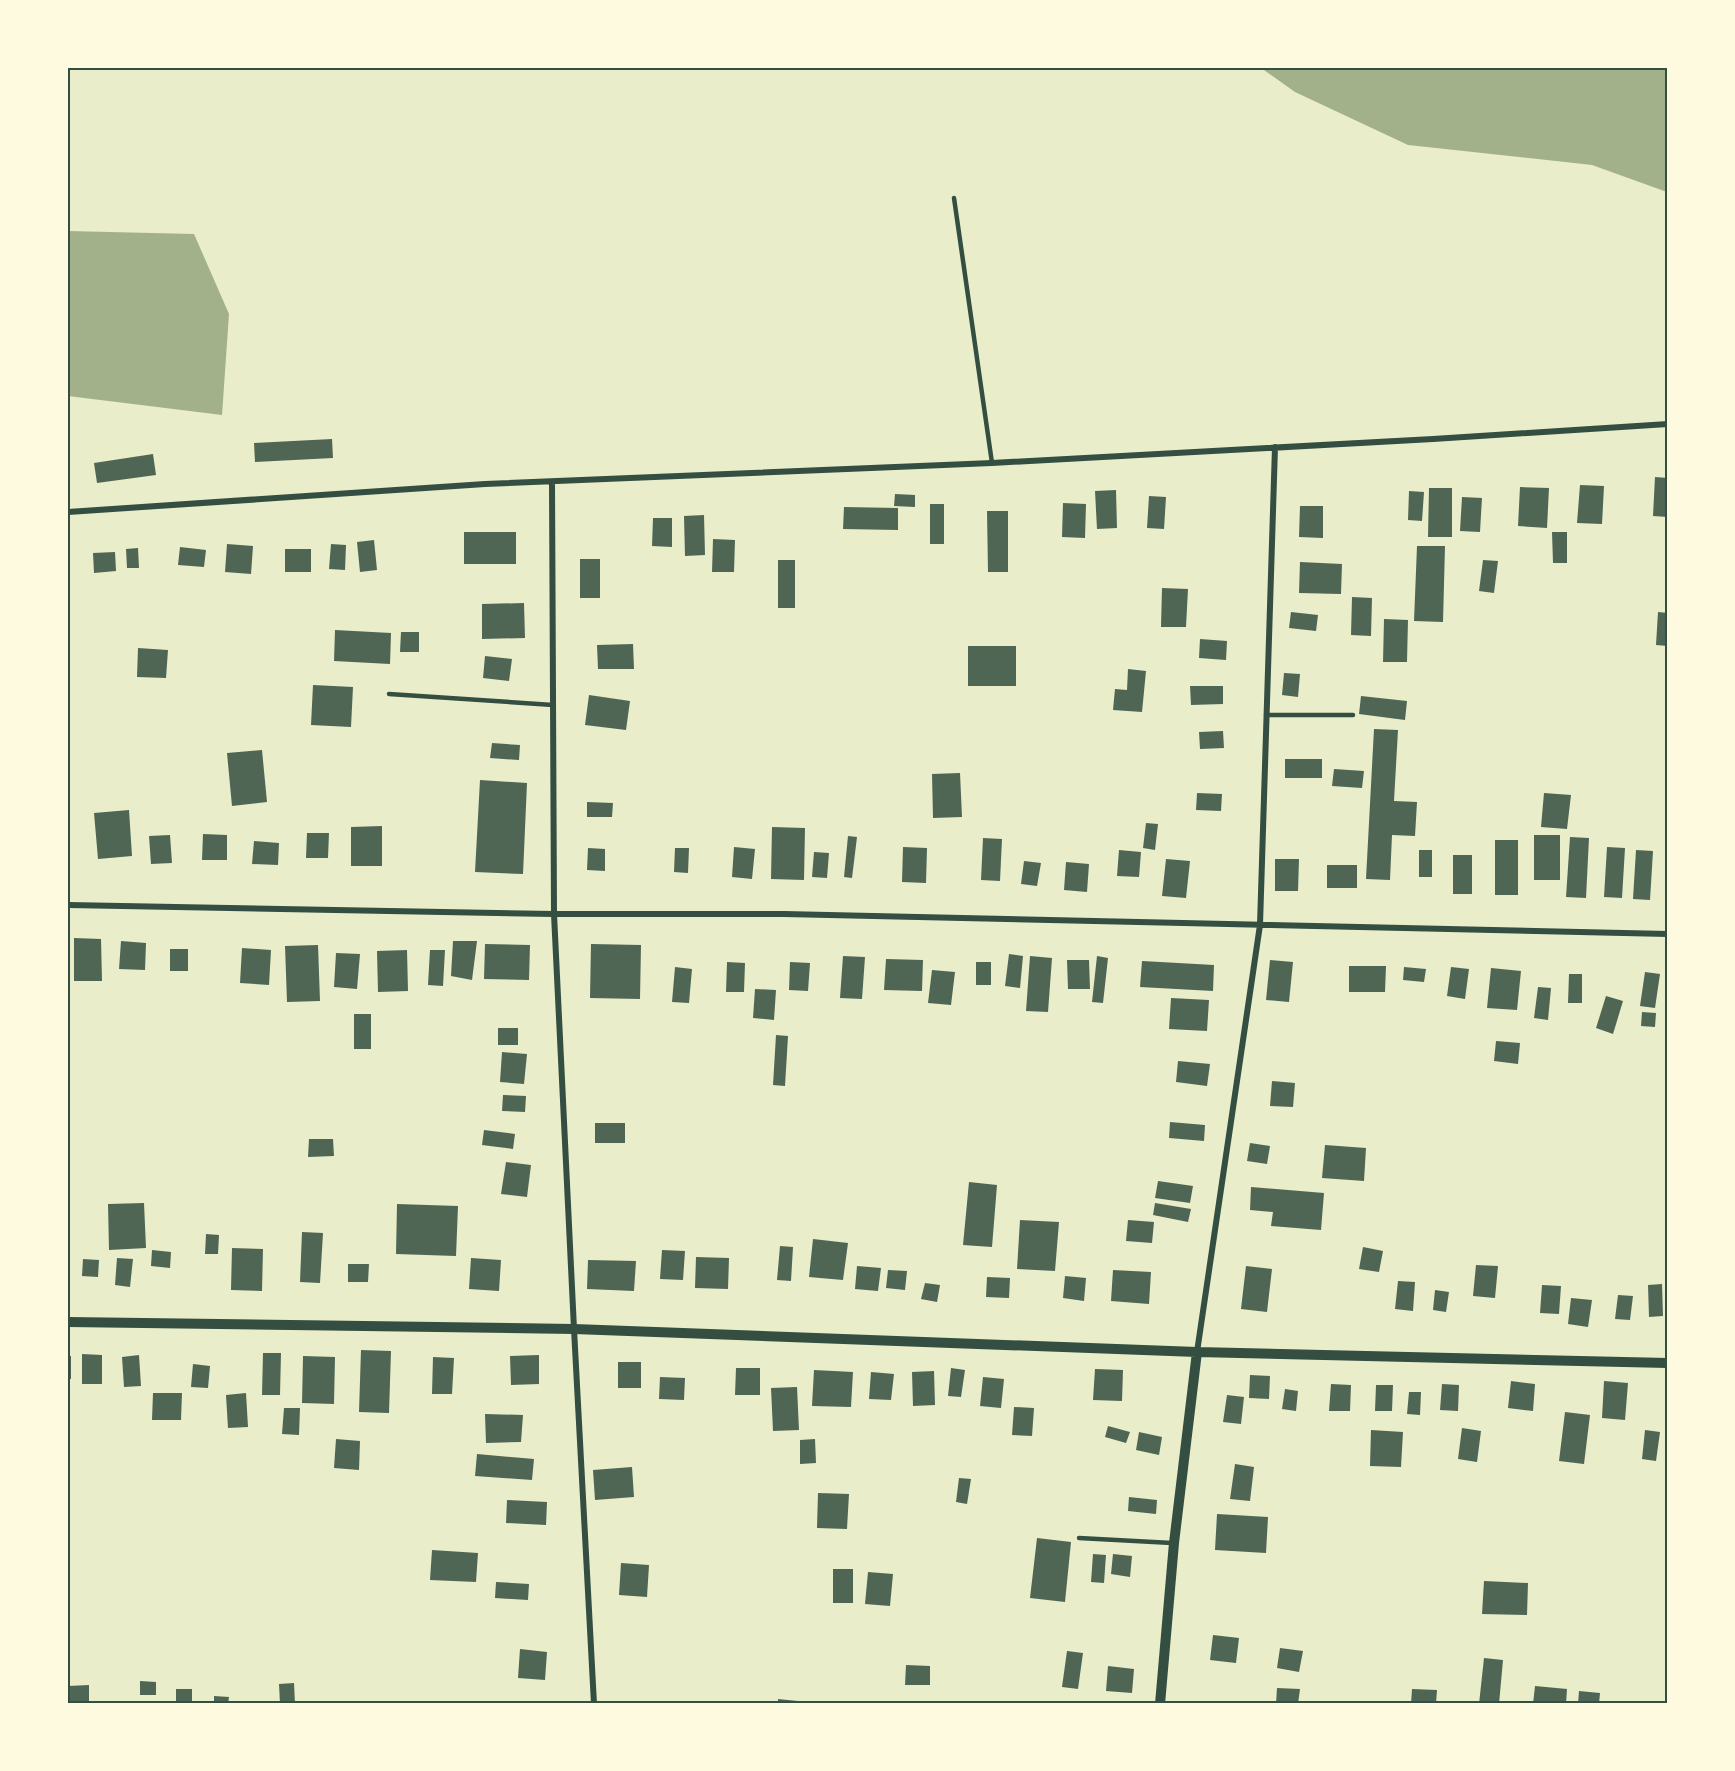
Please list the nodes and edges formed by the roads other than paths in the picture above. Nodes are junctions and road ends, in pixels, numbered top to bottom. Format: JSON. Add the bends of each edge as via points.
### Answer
{"nodes":[{"id":1,"x":954,"y":198,"type":"dead end"},
{"id":2,"x":1668,"y":423,"type":"edge"},
{"id":3,"x":1275,"y":447,"type":"junction"},
{"id":4,"x":992,"y":463,"type":"junction"},
{"id":5,"x":552,"y":482,"type":"junction"},
{"id":6,"x":68,"y":512,"type":"edge"},
{"id":7,"x":389,"y":694,"type":"dead end"},
{"id":8,"x":553,"y":705,"type":"junction"},
{"id":9,"x":1266,"y":715,"type":"junction"},
{"id":10,"x":1353,"y":716,"type":"dead end"},
{"id":11,"x":68,"y":905,"type":"edge"},
{"id":12,"x":554,"y":914,"type":"junction"},
{"id":13,"x":1260,"y":925,"type":"junction"},
{"id":14,"x":1668,"y":934,"type":"edge"},
{"id":15,"x":68,"y":1322,"type":"edge"},
{"id":16,"x":574,"y":1329,"type":"junction"},
{"id":17,"x":1197,"y":1352,"type":"junction"},
{"id":18,"x":1668,"y":1363,"type":"edge"},
{"id":19,"x":1079,"y":1538,"type":"dead end"},
{"id":20,"x":1174,"y":1543,"type":"junction"},
{"id":21,"x":594,"y":1704,"type":"edge"},
{"id":22,"x":1160,"y":1704,"type":"edge"}],
"edges":[{"from":1,"to":4,"type":"lane"},
{"from":2,"to":3,"type":"street"},
{"from":3,"to":4,"type":"street"},
{"from":3,"to":9,"type":"street"},
{"from":4,"to":5,"type":"street"},
{"from":5,"to":6,"type":"street"},
{"from":5,"to":8,"type":"street"},
{"from":7,"to":8,"type":"lane"},
{"from":8,"to":12,"type":"street"},
{"from":9,"to":10,"type":"lane"},
{"from":9,"to":13,"type":"street"},
{"from":11,"to":12,"type":"street"},
{"from":12,"to":13,"type":"street","via":[[784,914]]},
{"from":12,"to":16,"type":"street"},
{"from":13,"to":14,"type":"street"},
{"from":13,"to":17,"type":"street"},
{"from":15,"to":16,"type":"street"},
{"from":16,"to":17,"type":"street"},
{"from":16,"to":21,"type":"street"},
{"from":17,"to":18,"type":"street"},
{"from":17,"to":20,"type":"street"},
{"from":19,"to":20,"type":"lane"},
{"from":20,"to":22,"type":"street"}]}
